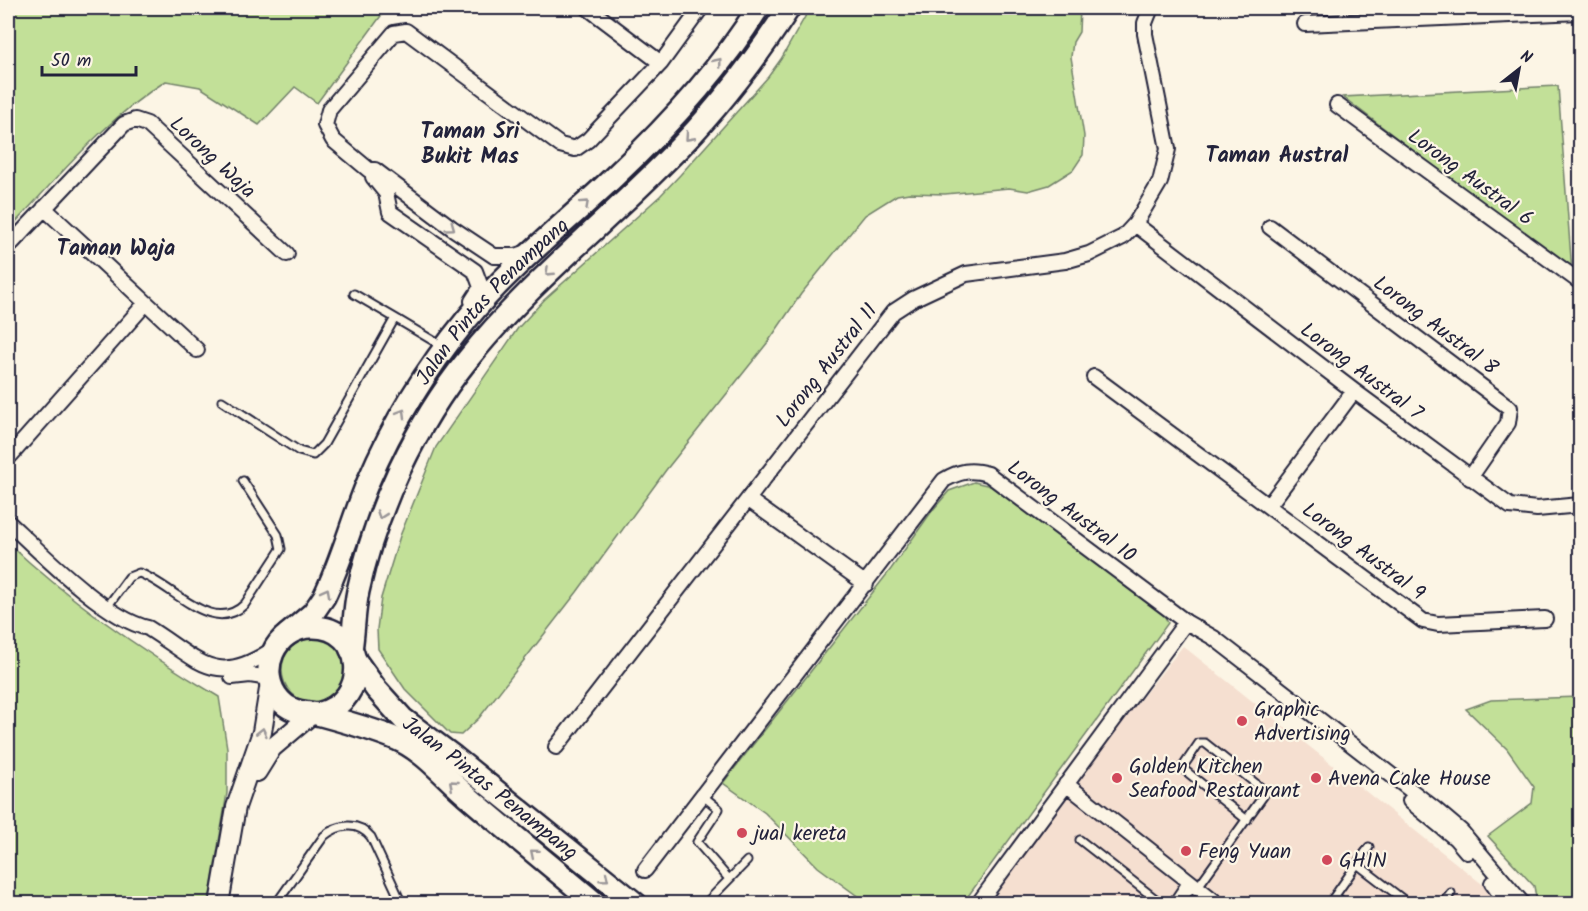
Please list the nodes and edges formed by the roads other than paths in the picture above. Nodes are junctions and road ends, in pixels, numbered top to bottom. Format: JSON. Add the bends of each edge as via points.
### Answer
{"nodes":[{"id":1,"x":588,"y":8,"type":"edge"},
{"id":2,"x":701,"y":8,"type":"edge"},
{"id":3,"x":758,"y":8,"type":"edge"},
{"id":4,"x":789,"y":8,"type":"edge"},
{"id":5,"x":1151,"y":8,"type":"edge"},
{"id":6,"x":1580,"y":8,"type":"edge"},
{"id":7,"x":1580,"y":12,"type":"edge"},
{"id":8,"x":1305,"y":24,"type":"dead end"},
{"id":9,"x":661,"y":63,"type":"junction"},
{"id":10,"x":1337,"y":105,"type":"dead end"},
{"id":11,"x":369,"y":170,"type":"junction"},
{"id":12,"x":420,"y":205,"type":"junction"},
{"id":13,"x":44,"y":208,"type":"junction"},
{"id":14,"x":1135,"y":224,"type":"junction"},
{"id":15,"x":406,"y":226,"type":"junction"},
{"id":16,"x":1270,"y":227,"type":"dead end"},
{"id":17,"x":8,"y":247,"type":"edge"},
{"id":18,"x":482,"y":249,"type":"junction"},
{"id":19,"x":535,"y":249,"type":"junction"},
{"id":20,"x":287,"y":254,"type":"dead end"},
{"id":21,"x":470,"y":269,"type":"junction"},
{"id":22,"x":1581,"y":282,"type":"edge"},
{"id":23,"x":354,"y":294,"type":"dead end"},
{"id":24,"x":146,"y":303,"type":"junction"},
{"id":25,"x":469,"y":316,"type":"junction"},
{"id":26,"x":395,"y":318,"type":"junction"},
{"id":27,"x":444,"y":347,"type":"junction"},
{"id":28,"x":197,"y":350,"type":"dead end"},
{"id":29,"x":1094,"y":377,"type":"dead end"},
{"id":30,"x":1354,"y":391,"type":"junction"},
{"id":31,"x":222,"y":401,"type":"dead end"},
{"id":32,"x":10,"y":456,"type":"dead end"},
{"id":33,"x":1470,"y":478,"type":"junction"},
{"id":34,"x":243,"y":481,"type":"dead end"},
{"id":35,"x":749,"y":500,"type":"junction"},
{"id":36,"x":1269,"y":505,"type":"junction"},
{"id":37,"x":1581,"y":505,"type":"edge"},
{"id":38,"x":8,"y":522,"type":"edge"},
{"id":39,"x":866,"y":584,"type":"junction"},
{"id":40,"x":107,"y":607,"type":"junction"},
{"id":41,"x":1545,"y":620,"type":"dead end"},
{"id":42,"x":1186,"y":622,"type":"junction"},
{"id":43,"x":136,"y":625,"type":"junction"},
{"id":44,"x":281,"y":641,"type":"junction"},
{"id":45,"x":354,"y":656,"type":"junction"},
{"id":46,"x":269,"y":681,"type":"junction"},
{"id":47,"x":315,"y":714,"type":"junction"},
{"id":48,"x":556,"y":747,"type":"dead end"},
{"id":49,"x":1066,"y":784,"type":"junction"},
{"id":50,"x":702,"y":796,"type":"junction"},
{"id":51,"x":236,"y":807,"type":"junction"},
{"id":52,"x":1247,"y":820,"type":"junction"},
{"id":53,"x":1080,"y":840,"type":"dead end"},
{"id":54,"x":1369,"y":847,"type":"dead end"},
{"id":55,"x":747,"y":861,"type":"dead end"},
{"id":56,"x":1357,"y":864,"type":"junction"},
{"id":57,"x":645,"y":870,"type":"dead end"},
{"id":58,"x":729,"y":879,"type":"junction"},
{"id":59,"x":1194,"y":885,"type":"junction"},
{"id":60,"x":1451,"y":893,"type":"dead end"},
{"id":61,"x":1335,"y":896,"type":"junction"},
{"id":62,"x":219,"y":903,"type":"edge"},
{"id":63,"x":276,"y":903,"type":"edge"},
{"id":64,"x":402,"y":903,"type":"edge"},
{"id":65,"x":596,"y":903,"type":"edge"},
{"id":66,"x":636,"y":903,"type":"edge"},
{"id":67,"x":705,"y":903,"type":"edge"},
{"id":68,"x":978,"y":903,"type":"edge"},
{"id":69,"x":1162,"y":903,"type":"edge"},
{"id":70,"x":1176,"y":903,"type":"edge"},
{"id":71,"x":1218,"y":903,"type":"edge"},
{"id":72,"x":1329,"y":903,"type":"edge"},
{"id":73,"x":1345,"y":903,"type":"edge"},
{"id":74,"x":1409,"y":903,"type":"edge"},
{"id":75,"x":1443,"y":903,"type":"edge"},
{"id":76,"x":1507,"y":903,"type":"edge"},
{"id":77,"x":1523,"y":903,"type":"edge"}],
"edges":[{"from":1,"to":9,"type":"street"},
{"from":2,"to":9,"type":"street"},
{"from":19,"to":3,"type":"main road","name":"Jalan Pintas Penampang","one_way":true,"via":[[614,178],[686,103]]},
{"from":4,"to":45,"type":"main road","name":"Jalan Pintas Penampang","one_way":true,"via":[[767,41],[669,159],[518,302],[444,392],[404,461],[382,510],[358,592]]},
{"from":5,"to":14,"type":"street","name":"Lorong Austral 11","via":[[1145,34],[1168,149],[1160,182]]},
{"from":6,"to":7,"type":"street"},
{"from":7,"to":8,"type":"street"},
{"from":9,"to":11,"type":"street","via":[[588,140],[567,149],[414,35],[400,30],[388,39],[326,118],[325,125],[333,140]]},
{"from":10,"to":22,"type":"street","name":"Lorong Austral 6"},
{"from":11,"to":12,"type":"street","via":[[375,170]]},
{"from":11,"to":15,"type":"street","via":[[386,193],[390,212]]},
{"from":12,"to":15,"type":"street"},
{"from":12,"to":18,"type":"street","one_way":true},
{"from":13,"to":17,"type":"street","name":"Lorong Waja"},
{"from":13,"to":20,"type":"street","name":"Lorong Waja","via":[[124,124],[140,121]]},
{"from":13,"to":24,"type":"street"},
{"from":14,"to":30,"type":"street","name":"Lorong Austral 7"},
{"from":14,"to":35,"type":"street","name":"Lorong Austral 11","via":[[1123,237],[1089,255],[966,274],[903,304],[883,322]]},
{"from":15,"to":21,"type":"street"},
{"from":16,"to":33,"type":"street","name":"Lorong Austral 8","via":[[1510,408],[1508,423]]},
{"from":18,"to":19,"type":"street","via":[[504,257]]},
{"from":18,"to":21,"type":"street"},
{"from":19,"to":25,"type":"main road","name":"Jalan Pintas Penampang"},
{"from":21,"to":25,"type":"street","via":[[481,280],[481,287],[467,308]]},
{"from":23,"to":26,"type":"lane"},
{"from":24,"to":28,"type":"street"},
{"from":24,"to":32,"type":"street"},
{"from":25,"to":27,"type":"main road","name":"Jalan Pintas Penampang"},
{"from":26,"to":27,"type":"lane"},
{"from":26,"to":31,"type":"lane","via":[[324,444],[313,455],[299,451]]},
{"from":44,"to":27,"type":"main road","name":"Jalan Pintas Penampang","one_way":true,"via":[[313,613],[324,597],[393,428]]},
{"from":29,"to":36,"type":"street","name":"Lorong Austral 9"},
{"from":30,"to":33,"type":"street","name":"Lorong Austral 7"},
{"from":30,"to":36,"type":"street","name":"Lorong Austral 9"},
{"from":33,"to":37,"type":"street","name":"Lorong Austral 7","via":[[1510,506],[1537,509]]},
{"from":34,"to":40,"type":"lane","via":[[278,536],[281,549],[238,612],[229,616],[213,614],[139,573],[129,577]]},
{"from":35,"to":39,"type":"street"},
{"from":35,"to":48,"type":"street","name":"Lorong Austral 11"},
{"from":36,"to":41,"type":"street","name":"Lorong Austral 9","via":[[1423,621],[1438,624]]},
{"from":38,"to":40,"type":"street"},
{"from":39,"to":42,"type":"street","name":"Lorong Austral 10","via":[[944,480],[973,470],[988,474]]},
{"from":39,"to":50,"type":"street","name":"Lorong Austral 10"},
{"from":40,"to":43,"type":"street"},
{"from":42,"to":49,"type":"street"},
{"from":42,"to":76,"type":"street","name":"Lorong Austral 10","via":[[1207,645],[1455,838]]},
{"from":42,"to":77,"type":"street","name":"Lorong Austral 10","via":[[1214,638],[1435,809],[1461,831]]},
{"from":43,"to":44,"type":"street","via":[[148,628],[215,669],[245,666]]},
{"from":43,"to":46,"type":"street","via":[[142,635],[215,678],[250,675]]},
{"from":44,"to":45,"type":"main road","via":[[304,628],[322,628],[339,636]]},
{"from":44,"to":46,"type":"main road","via":[[269,665]]},
{"from":45,"to":47,"type":"main road","via":[[356,677],[350,694],[337,707]]},
{"from":45,"to":66,"type":"main road","name":"Jalan Pintas Penampang","one_way":true,"via":[[403,719]]},
{"from":46,"to":47,"type":"main road","via":[[285,705]]},
{"from":51,"to":46,"type":"street","one_way":true,"via":[[262,732]]},
{"from":47,"to":51,"type":"street","via":[[272,748]]},
{"from":65,"to":47,"type":"main road","name":"Jalan Pintas Penampang","one_way":true,"via":[[404,742]]},
{"from":49,"to":59,"type":"street"},
{"from":49,"to":68,"type":"street"},
{"from":50,"to":57,"type":"street","name":"Lorong Austral 10"},
{"from":50,"to":58,"type":"lane","via":[[719,809],[697,842]]},
{"from":51,"to":62,"type":"street"},
{"from":52,"to":52,"type":"lane","via":[[1182,768],[1199,743],[1205,743],[1263,788],[1264,795]]},
{"from":52,"to":59,"type":"lane"},
{"from":53,"to":69,"type":"lane"},
{"from":54,"to":56,"type":"lane"},
{"from":55,"to":58,"type":"lane"},
{"from":56,"to":61,"type":"lane"},
{"from":56,"to":74,"type":"lane"},
{"from":58,"to":67,"type":"lane"},
{"from":59,"to":70,"type":"street"},
{"from":59,"to":71,"type":"street"},
{"from":60,"to":75,"type":"lane"},
{"from":61,"to":72,"type":"lane"},
{"from":61,"to":73,"type":"lane"},
{"from":63,"to":64,"type":"lane","via":[[324,836],[333,829],[352,825],[371,837]]}]}
